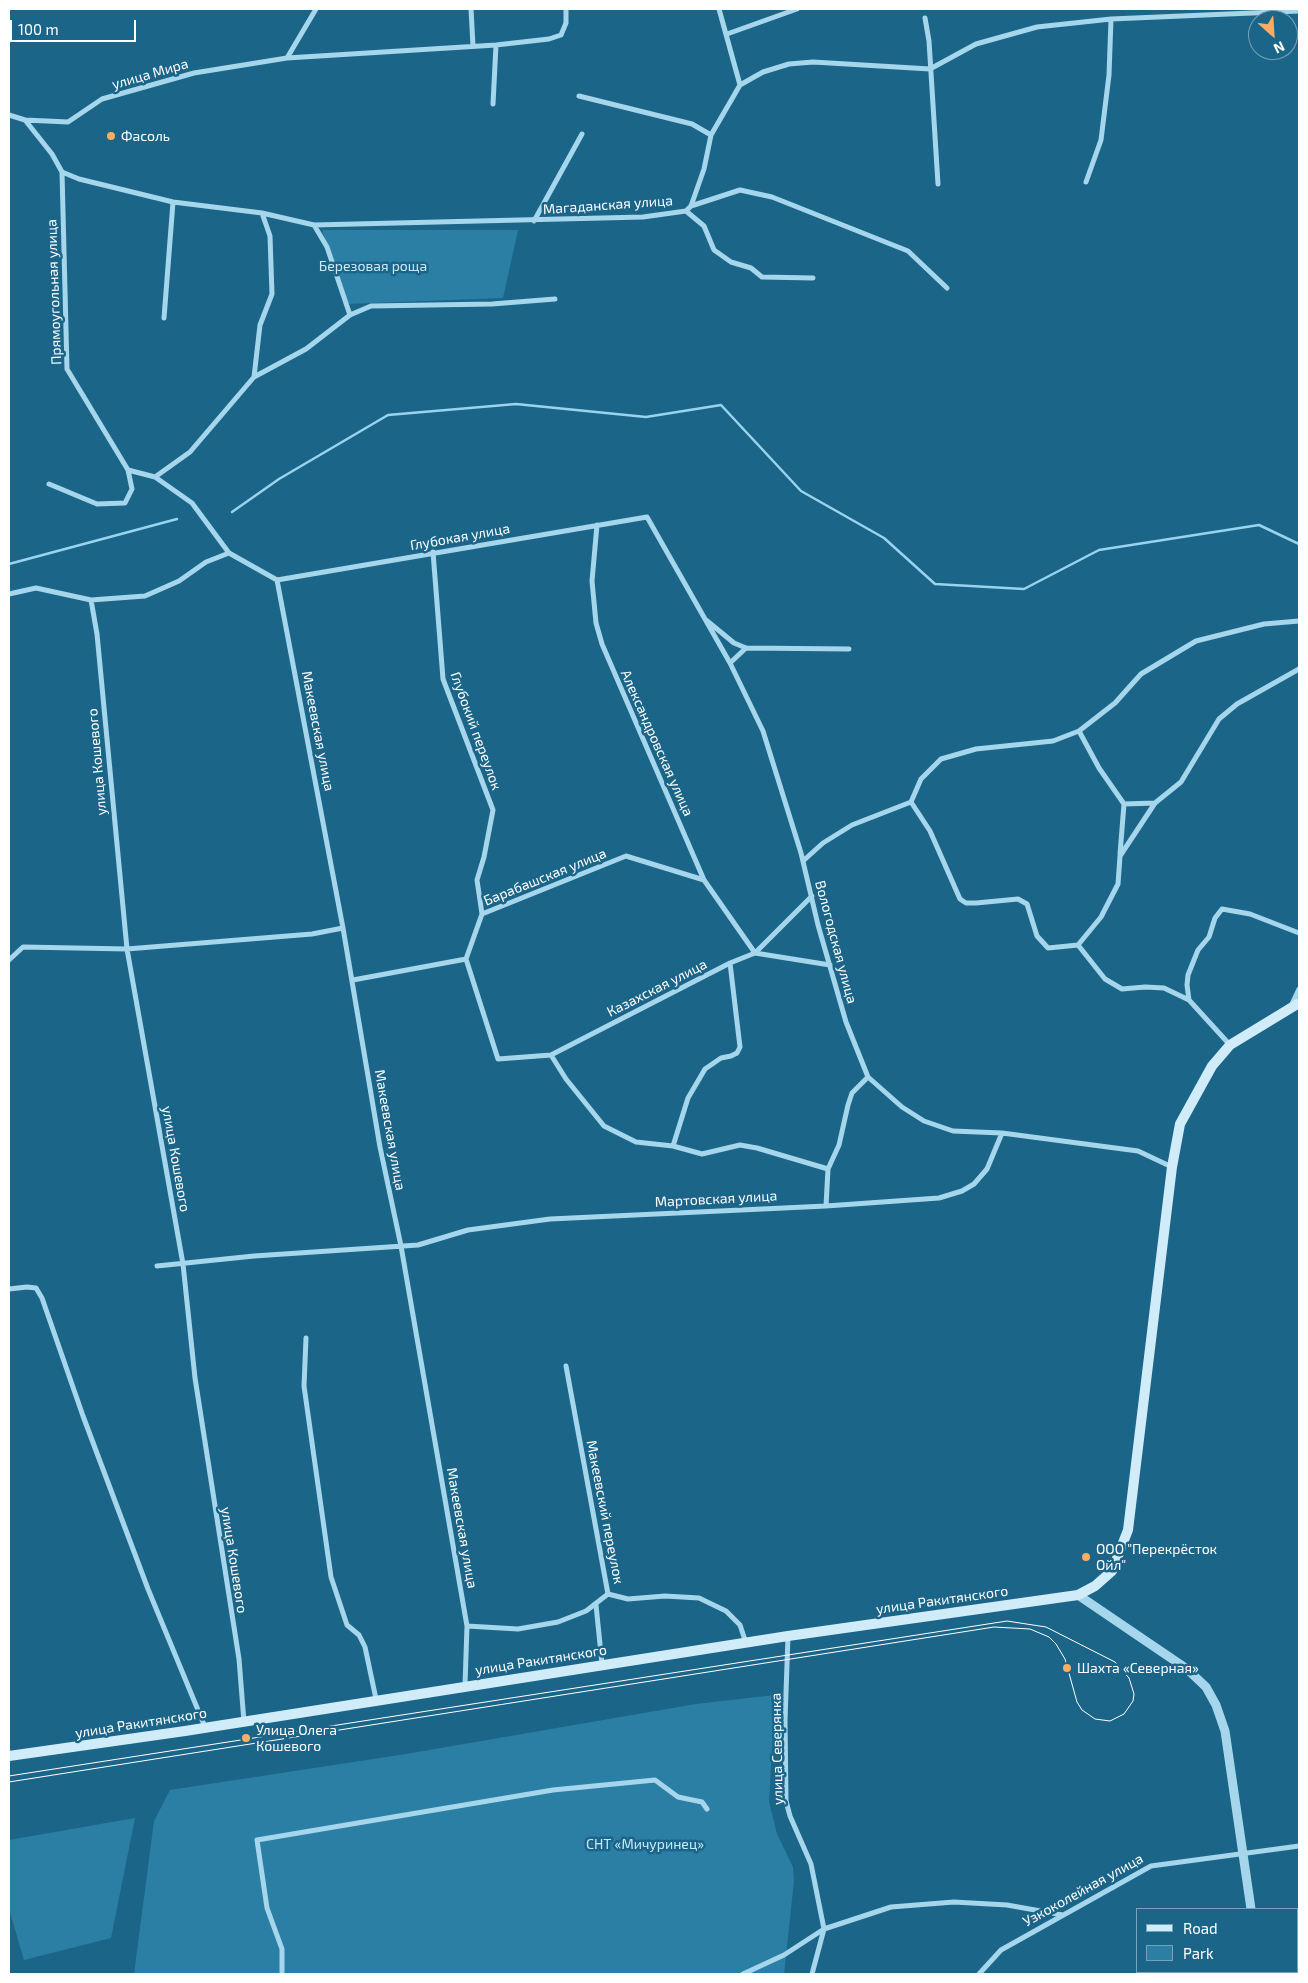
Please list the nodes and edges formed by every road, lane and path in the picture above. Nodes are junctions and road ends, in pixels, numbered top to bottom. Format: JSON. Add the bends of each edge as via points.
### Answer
{"nodes":[{"id":1,"x":316,"y":9,"type":"edge"},
{"id":2,"x":471,"y":9,"type":"edge"},
{"id":3,"x":566,"y":9,"type":"edge"},
{"id":4,"x":719,"y":9,"type":"edge"},
{"id":5,"x":796,"y":9,"type":"edge"},
{"id":6,"x":1299,"y":11,"type":"edge"},
{"id":7,"x":924,"y":18,"type":"dead end"},
{"id":8,"x":1111,"y":20,"type":"junction"},
{"id":9,"x":727,"y":34,"type":"junction"},
{"id":10,"x":496,"y":45,"type":"junction"},
{"id":11,"x":474,"y":46,"type":"junction"},
{"id":12,"x":287,"y":58,"type":"junction"},
{"id":13,"x":930,"y":69,"type":"junction"},
{"id":14,"x":740,"y":85,"type":"junction"},
{"id":15,"x":578,"y":96,"type":"dead end"},
{"id":16,"x":493,"y":104,"type":"dead end"},
{"id":17,"x":9,"y":115,"type":"edge"},
{"id":18,"x":25,"y":120,"type":"junction"},
{"id":19,"x":582,"y":134,"type":"dead end"},
{"id":20,"x":711,"y":135,"type":"junction"},
{"id":21,"x":62,"y":172,"type":"junction"},
{"id":22,"x":1086,"y":182,"type":"dead end"},
{"id":23,"x":938,"y":184,"type":"dead end"},
{"id":24,"x":173,"y":202,"type":"junction"},
{"id":25,"x":691,"y":206,"type":"junction"},
{"id":26,"x":686,"y":211,"type":"junction"},
{"id":27,"x":262,"y":213,"type":"junction"},
{"id":28,"x":534,"y":221,"type":"junction"},
{"id":29,"x":314,"y":225,"type":"junction"},
{"id":30,"x":813,"y":278,"type":"dead end"},
{"id":31,"x":947,"y":288,"type":"dead end"},
{"id":32,"x":555,"y":299,"type":"dead end"},
{"id":33,"x":350,"y":316,"type":"junction"},
{"id":34,"x":164,"y":318,"type":"dead end"},
{"id":35,"x":254,"y":377,"type":"junction"},
{"id":36,"x":128,"y":470,"type":"junction"},
{"id":37,"x":155,"y":477,"type":"junction"},
{"id":38,"x":49,"y":484,"type":"dead end"},
{"id":39,"x":647,"y":517,"type":"joint"},
{"id":40,"x":597,"y":525,"type":"junction"},
{"id":41,"x":433,"y":552,"type":"junction"},
{"id":42,"x":229,"y":553,"type":"junction"},
{"id":43,"x":277,"y":580,"type":"junction"},
{"id":44,"x":9,"y":594,"type":"edge"},
{"id":45,"x":91,"y":600,"type":"junction"},
{"id":46,"x":703,"y":618,"type":"junction"},
{"id":47,"x":1299,"y":621,"type":"edge"},
{"id":48,"x":746,"y":648,"type":"junction"},
{"id":49,"x":849,"y":649,"type":"dead end"},
{"id":50,"x":730,"y":663,"type":"junction"},
{"id":51,"x":1299,"y":669,"type":"edge"},
{"id":52,"x":1079,"y":731,"type":"junction"},
{"id":53,"x":911,"y":802,"type":"junction"},
{"id":54,"x":1155,"y":803,"type":"junction"},
{"id":55,"x":1124,"y":804,"type":"junction"},
{"id":56,"x":1120,"y":856,"type":"junction"},
{"id":57,"x":802,"y":861,"type":"junction"},
{"id":58,"x":704,"y":880,"type":"junction"},
{"id":59,"x":812,"y":896,"type":"junction"},
{"id":60,"x":482,"y":914,"type":"junction"},
{"id":61,"x":344,"y":928,"type":"junction"},
{"id":62,"x":1299,"y":934,"type":"edge"},
{"id":63,"x":1078,"y":945,"type":"junction"},
{"id":64,"x":127,"y":949,"type":"junction"},
{"id":65,"x":755,"y":953,"type":"junction"},
{"id":66,"x":466,"y":959,"type":"junction"},
{"id":67,"x":9,"y":960,"type":"edge"},
{"id":68,"x":730,"y":963,"type":"junction"},
{"id":69,"x":830,"y":964,"type":"junction"},
{"id":70,"x":353,"y":980,"type":"junction"},
{"id":71,"x":1299,"y":989,"type":"edge"},
{"id":72,"x":1189,"y":1000,"type":"junction"},
{"id":73,"x":1295,"y":1005,"type":"edge"},
{"id":74,"x":1230,"y":1045,"type":"junction"},
{"id":75,"x":551,"y":1055,"type":"junction"},
{"id":76,"x":868,"y":1077,"type":"junction"},
{"id":77,"x":1002,"y":1133,"type":"junction"},
{"id":78,"x":673,"y":1146,"type":"junction"},
{"id":79,"x":1172,"y":1167,"type":"junction"},
{"id":80,"x":828,"y":1169,"type":"junction"},
{"id":81,"x":826,"y":1206,"type":"junction"},
{"id":82,"x":401,"y":1246,"type":"junction"},
{"id":83,"x":182,"y":1264,"type":"junction"},
{"id":84,"x":157,"y":1266,"type":"dead end"},
{"id":85,"x":9,"y":1289,"type":"edge"},
{"id":86,"x":306,"y":1338,"type":"dead end"},
{"id":87,"x":566,"y":1366,"type":"dead end"},
{"id":88,"x":608,"y":1594,"type":"junction"},
{"id":89,"x":1078,"y":1595,"type":"junction"},
{"id":90,"x":596,"y":1605,"type":"junction"},
{"id":91,"x":467,"y":1626,"type":"junction"},
{"id":92,"x":788,"y":1636,"type":"junction"},
{"id":93,"x":746,"y":1644,"type":"junction"},
{"id":94,"x":602,"y":1664,"type":"junction"},
{"id":95,"x":465,"y":1685,"type":"junction"},
{"id":96,"x":376,"y":1699,"type":"junction"},
{"id":97,"x":244,"y":1722,"type":"junction"},
{"id":98,"x":205,"y":1727,"type":"junction"},
{"id":99,"x":9,"y":1756,"type":"edge"},
{"id":100,"x":707,"y":1809,"type":"dead end"},
{"id":101,"x":1299,"y":1846,"type":"edge"},
{"id":102,"x":1242,"y":1853,"type":"junction"},
{"id":103,"x":1251,"y":1908,"type":"edge"},
{"id":104,"x":1064,"y":1916,"type":"junction"},
{"id":105,"x":824,"y":1929,"type":"junction"},
{"id":106,"x":282,"y":1974,"type":"edge"},
{"id":107,"x":743,"y":1974,"type":"edge"},
{"id":108,"x":812,"y":1974,"type":"edge"},
{"id":109,"x":979,"y":1974,"type":"edge"}],
"edges":[{"from":1,"to":12,"type":"street"},
{"from":2,"to":11,"type":"street"},
{"from":3,"to":10,"type":"street","name":"улица Мира","via":[[566,23],[561,35]]},
{"from":4,"to":9,"type":"street"},
{"from":5,"to":9,"type":"street"},
{"from":6,"to":8,"type":"street"},
{"from":7,"to":13,"type":"street"},
{"from":8,"to":13,"type":"street","via":[[1036,27],[976,44]]},
{"from":8,"to":22,"type":"street","via":[[1100,140]]},
{"from":9,"to":14,"type":"street"},
{"from":10,"to":11,"type":"street","name":"улица Мира"},
{"from":10,"to":16,"type":"street"},
{"from":11,"to":12,"type":"street","name":"улица Мира"},
{"from":12,"to":18,"type":"street","name":"улица Мира","via":[[194,73],[102,99],[68,122]]},
{"from":13,"to":14,"type":"street","via":[[813,62],[763,72]]},
{"from":13,"to":23,"type":"street"},
{"from":14,"to":20,"type":"street","name":"Магаданская улица"},
{"from":15,"to":20,"type":"street","via":[[692,124]]},
{"from":17,"to":18,"type":"street","name":"улица Мира"},
{"from":18,"to":21,"type":"street"},
{"from":19,"to":28,"type":"street"},
{"from":20,"to":25,"type":"street","name":"Магаданская улица","via":[[704,170]]},
{"from":21,"to":24,"type":"street","via":[[79,180]]},
{"from":21,"to":36,"type":"street","name":"Прямоугольная улица","via":[[67,369]]},
{"from":24,"to":27,"type":"street"},
{"from":24,"to":34,"type":"street"},
{"from":25,"to":26,"type":"street","name":"Магаданская улица"},
{"from":25,"to":31,"type":"street","via":[[740,190],[772,197],[908,251]]},
{"from":26,"to":28,"type":"street","name":"Магаданская улица","via":[[644,217]]},
{"from":26,"to":30,"type":"street","via":[[704,226],[714,250],[731,262],[751,268],[762,277]]},
{"from":27,"to":29,"type":"street","name":"Магаданская улица"},
{"from":27,"to":35,"type":"street","via":[[270,236],[272,294],[260,326]]},
{"from":28,"to":29,"type":"street","name":"Магаданская улица"},
{"from":29,"to":33,"type":"street","via":[[327,246]]},
{"from":32,"to":33,"type":"street","via":[[492,304],[371,306]]},
{"from":33,"to":35,"type":"street","via":[[306,349]]},
{"from":35,"to":37,"type":"street","via":[[190,452]]},
{"from":36,"to":37,"type":"street"},
{"from":36,"to":38,"type":"street","via":[[132,489],[125,503],[98,504]]},
{"from":37,"to":42,"type":"street","via":[[192,503]]},
{"from":39,"to":40,"type":"street","name":"Глубокая улица"},
{"from":39,"to":46,"type":"street","name":"Вологодская улица"},
{"from":40,"to":41,"type":"street","name":"Глубокая улица"},
{"from":40,"to":58,"type":"street","name":"Александровская улица","via":[[592,581],[596,623],[602,644]]},
{"from":41,"to":43,"type":"street","name":"Глубокая улица"},
{"from":41,"to":60,"type":"street","name":"Глубокий переулок","via":[[443,679],[493,810],[477,880]]},
{"from":42,"to":43,"type":"street"},
{"from":42,"to":45,"type":"street","via":[[145,596]]},
{"from":43,"to":61,"type":"street","name":"Макеевская улица"},
{"from":44,"to":45,"type":"street","via":[[36,588]]},
{"from":45,"to":64,"type":"street","name":"улица Кошевого"},
{"from":46,"to":48,"type":"street","via":[[734,643]]},
{"from":46,"to":50,"type":"street","name":"Вологодская улица"},
{"from":47,"to":52,"type":"street","via":[[1264,624],[1196,641],[1141,674],[1114,703]]},
{"from":48,"to":49,"type":"street"},
{"from":48,"to":50,"type":"street"},
{"from":50,"to":57,"type":"street","name":"Вологодская улица","via":[[763,731]]},
{"from":51,"to":54,"type":"street","via":[[1237,704],[1219,719],[1181,782]]},
{"from":52,"to":53,"type":"street","via":[[1053,741],[976,749],[941,759],[921,779]]},
{"from":52,"to":55,"type":"street"},
{"from":53,"to":57,"type":"street","via":[[852,824],[823,842]]},
{"from":53,"to":63,"type":"street","via":[[930,831],[960,899],[976,904],[1018,899],[1027,904],[1037,936],[1048,948]]},
{"from":54,"to":55,"type":"street"},
{"from":54,"to":56,"type":"street"},
{"from":55,"to":56,"type":"street"},
{"from":56,"to":63,"type":"street","via":[[1118,884],[1101,917]]},
{"from":57,"to":59,"type":"street","name":"Вологодская улица"},
{"from":58,"to":60,"type":"street","name":"Барабашская улица","via":[[626,856]]},
{"from":58,"to":65,"type":"street","name":"Александровская улица"},
{"from":59,"to":65,"type":"street"},
{"from":59,"to":69,"type":"street","name":"Вологодская улица"},
{"from":60,"to":66,"type":"street","name":"Барабашская улица"},
{"from":61,"to":64,"type":"street","via":[[312,934]]},
{"from":61,"to":70,"type":"street","name":"Макеевская улица"},
{"from":62,"to":72,"type":"street","via":[[1250,914],[1222,908],[1188,975]]},
{"from":63,"to":72,"type":"street","via":[[1105,979],[1122,989],[1164,988]]},
{"from":64,"to":67,"type":"street","via":[[23,947]]},
{"from":64,"to":83,"type":"street","name":"улица Кошевого"},
{"from":65,"to":68,"type":"street","name":"Казахская улица"},
{"from":65,"to":69,"type":"street"},
{"from":66,"to":70,"type":"street"},
{"from":66,"to":75,"type":"street","name":"Казахская улица","via":[[498,1059]]},
{"from":68,"to":75,"type":"street","name":"Казахская улица"},
{"from":68,"to":78,"type":"street","via":[[740,1047],[737,1053],[720,1058],[705,1069],[688,1098]]},
{"from":69,"to":76,"type":"street","name":"Вологодская улица","via":[[849,1030]]},
{"from":70,"to":82,"type":"street","name":"Макеевская улица","via":[[380,1147]]},
{"from":71,"to":73,"type":"street"},
{"from":72,"to":74,"type":"street"},
{"from":73,"to":74,"type":"main road"},
{"from":74,"to":79,"type":"main road","via":[[1204,1080],[1180,1124]]},
{"from":75,"to":78,"type":"street","via":[[604,1126],[636,1142]]},
{"from":76,"to":77,"type":"street","name":"Вологодская улица","via":[[902,1107],[924,1121],[952,1131]]},
{"from":76,"to":80,"type":"street","via":[[852,1093],[839,1145]]},
{"from":77,"to":79,"type":"street","name":"Вологодская улица","via":[[1138,1152]]},
{"from":77,"to":81,"type":"street","name":"Мартовская улица","via":[[987,1169],[974,1184],[962,1191],[939,1198]]},
{"from":78,"to":80,"type":"street","via":[[702,1154],[740,1145]]},
{"from":79,"to":89,"type":"main road","via":[[1128,1530],[1112,1571],[1103,1581]]},
{"from":80,"to":81,"type":"street"},
{"from":81,"to":82,"type":"street","name":"Мартовская улица","via":[[550,1219],[468,1230],[418,1245]]},
{"from":82,"to":83,"type":"street","name":"Мартовская улица"},
{"from":82,"to":91,"type":"street","name":"Макеевская улица"},
{"from":83,"to":84,"type":"street","name":"Мартовская улица"},
{"from":83,"to":97,"type":"street","name":"улица Кошевого","via":[[195,1378],[240,1659]]},
{"from":85,"to":98,"type":"street","via":[[36,1288],[42,1298],[148,1589]]},
{"from":86,"to":96,"type":"street","via":[[304,1386],[331,1577],[347,1626],[359,1635],[365,1647]]},
{"from":87,"to":88,"type":"street","name":"Макеевский переулок"},
{"from":88,"to":90,"type":"street"},
{"from":88,"to":93,"type":"street","name":"Макеевский переулок","via":[[628,1599],[699,1598],[726,1611],[740,1625]]},
{"from":89,"to":92,"type":"main road","name":"улица Ракитянского"},
{"from":89,"to":102,"type":"street","via":[[1187,1669],[1206,1687],[1225,1731]]},
{"from":90,"to":91,"type":"street","via":[[558,1622],[518,1629]]},
{"from":90,"to":94,"type":"street"},
{"from":91,"to":95,"type":"street","name":"Макеевская улица"},
{"from":92,"to":93,"type":"main road","name":"улица Ракитянского"},
{"from":92,"to":105,"type":"street","name":"улица Северянка","via":[[786,1801],[811,1864]]},
{"from":93,"to":94,"type":"main road","name":"улица Ракитянского"},
{"from":94,"to":95,"type":"main road","name":"улица Ракитянского"},
{"from":95,"to":96,"type":"main road","name":"улица Ракитянского"},
{"from":96,"to":97,"type":"main road","name":"улица Ракитянского"},
{"from":97,"to":98,"type":"main road","name":"улица Ракитянского"},
{"from":98,"to":99,"type":"main road","name":"улица Ракитянского"},
{"from":100,"to":106,"type":"street","via":[[702,1802],[678,1797],[655,1780],[554,1790],[257,1840],[267,1908],[282,1949]]},
{"from":101,"to":102,"type":"street","name":"Узкоколейная улица"},
{"from":102,"to":103,"type":"street"},
{"from":102,"to":104,"type":"street","name":"Узкоколейная улица","via":[[1151,1866]]},
{"from":104,"to":105,"type":"street","via":[[1007,1905],[954,1902],[891,1908]]},
{"from":104,"to":109,"type":"street","name":"Узкоколейная улица","via":[[1001,1950]]},
{"from":105,"to":107,"type":"street"},
{"from":105,"to":108,"type":"street","name":"улица Северянка"}]}
